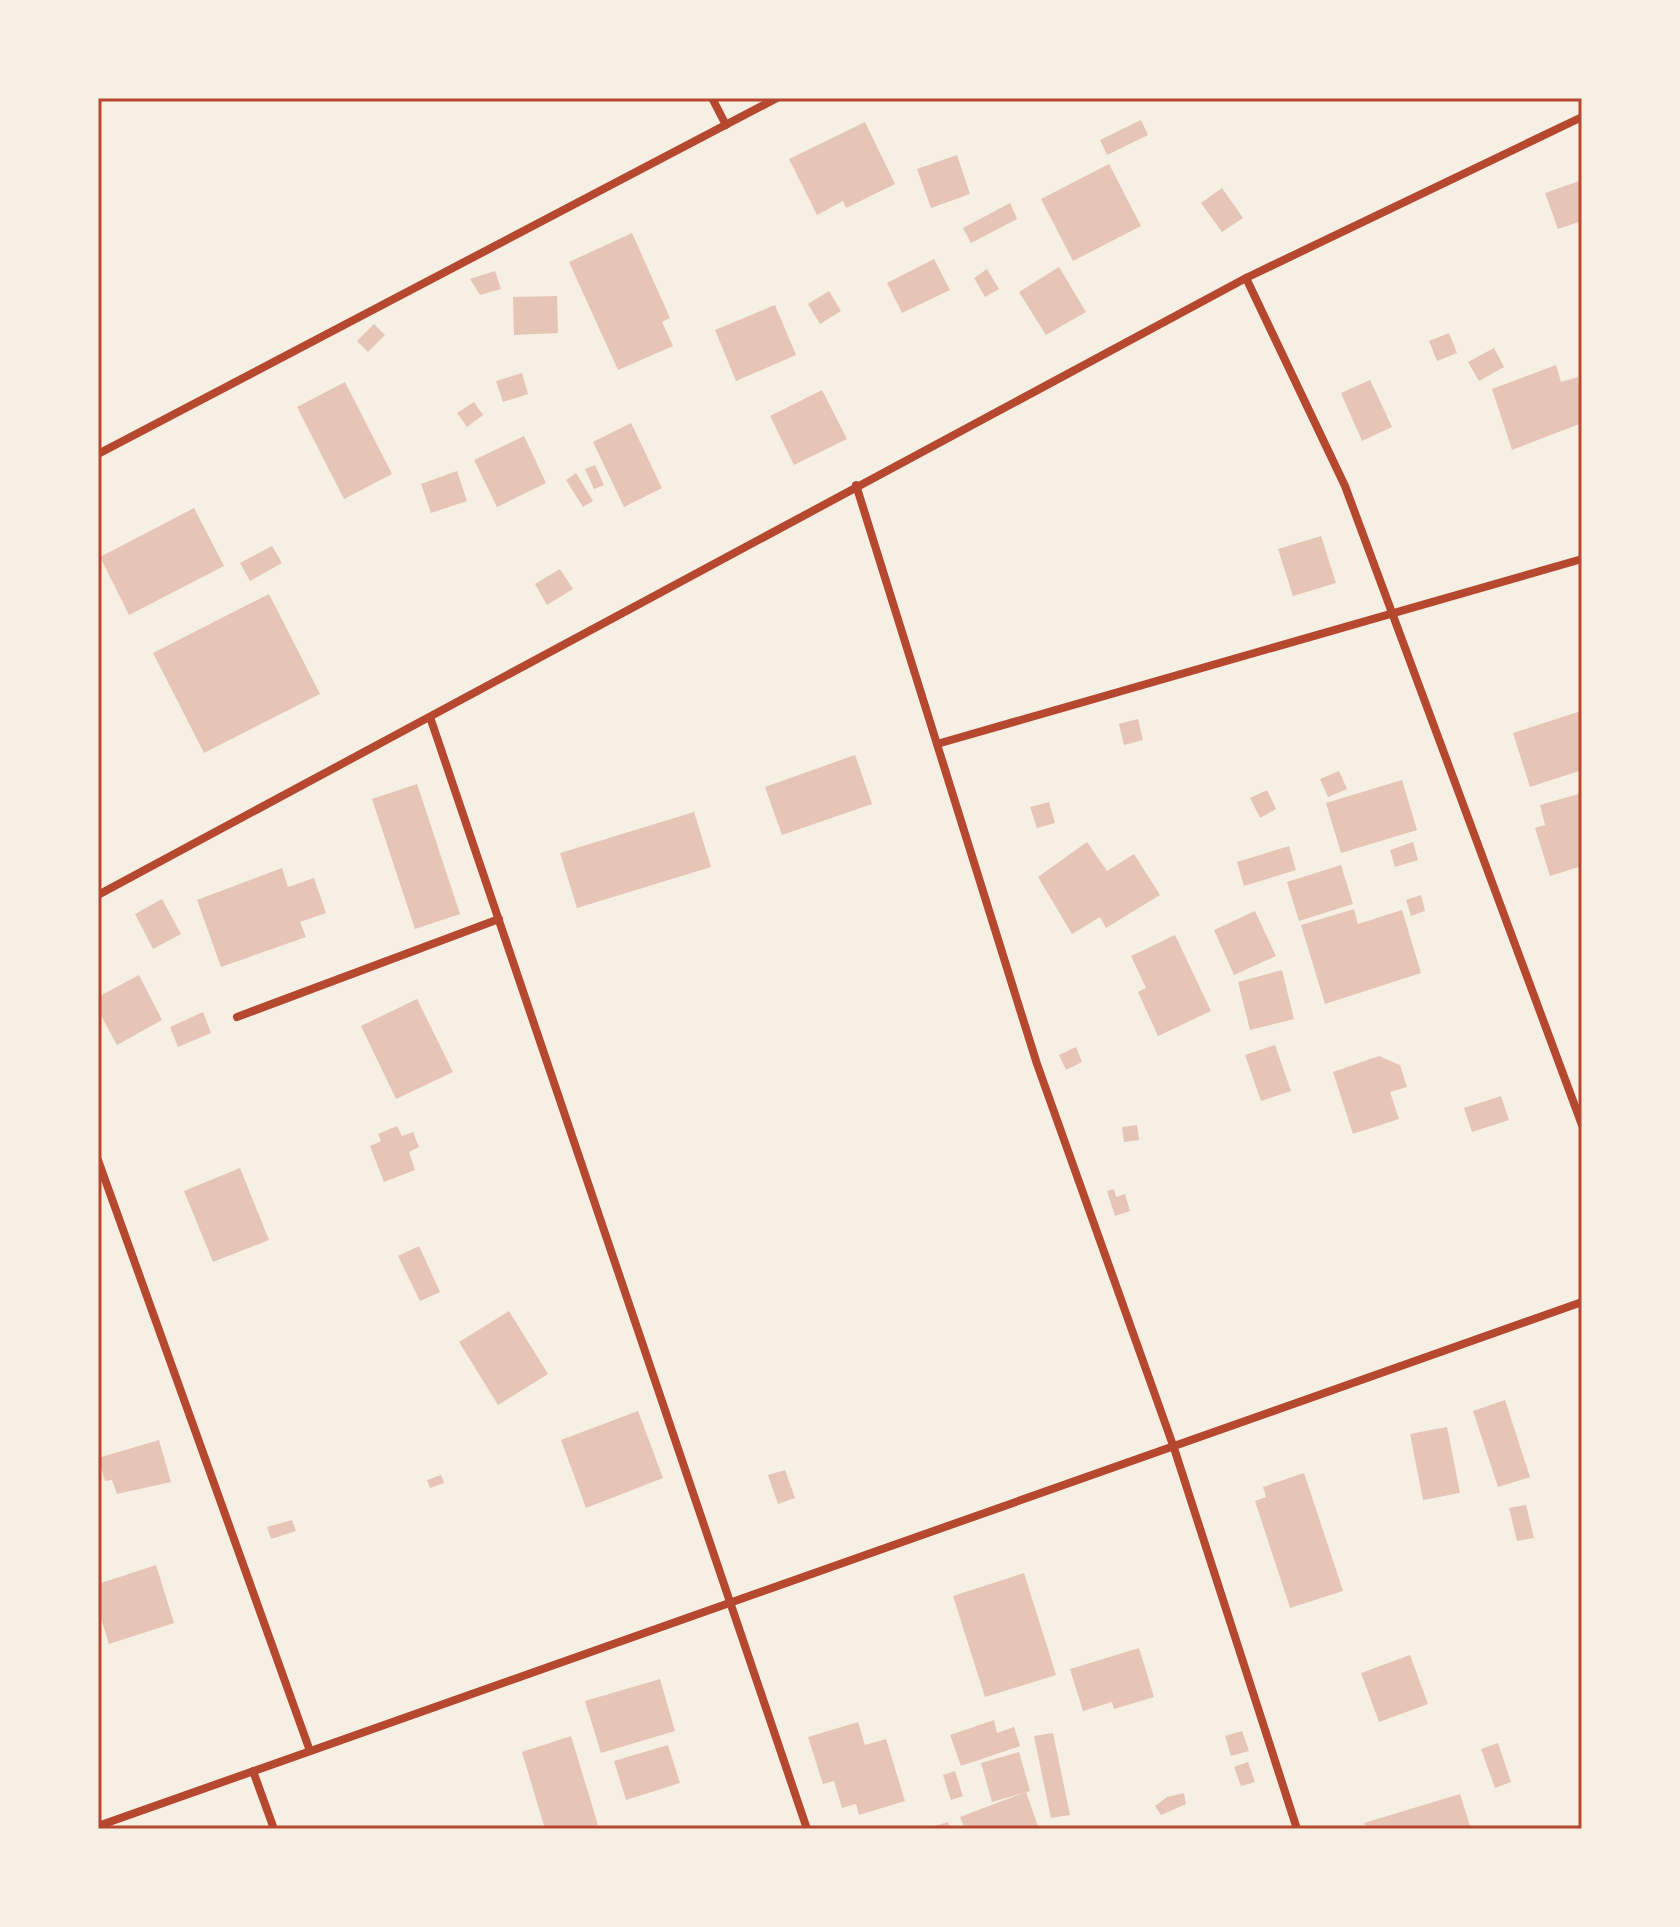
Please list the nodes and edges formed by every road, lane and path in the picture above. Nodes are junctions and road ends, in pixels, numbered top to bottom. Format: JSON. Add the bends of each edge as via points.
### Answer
{"nodes":[{"id":1,"x":712,"y":98,"type":"edge"},
{"id":2,"x":777,"y":98,"type":"edge"},
{"id":3,"x":1582,"y":117,"type":"edge"},
{"id":4,"x":726,"y":125,"type":"junction"},
{"id":5,"x":1246,"y":278,"type":"junction"},
{"id":6,"x":98,"y":454,"type":"edge"},
{"id":7,"x":856,"y":485,"type":"junction"},
{"id":8,"x":1582,"y":559,"type":"edge"},
{"id":9,"x":1393,"y":615,"type":"junction"},
{"id":10,"x":430,"y":717,"type":"junction"},
{"id":11,"x":937,"y":744,"type":"junction"},
{"id":12,"x":98,"y":895,"type":"edge"},
{"id":13,"x":499,"y":919,"type":"junction"},
{"id":14,"x":237,"y":1017,"type":"dead end"},
{"id":15,"x":1582,"y":1125,"type":"edge"},
{"id":16,"x":98,"y":1160,"type":"edge"},
{"id":17,"x":1580,"y":1302,"type":"edge"},
{"id":18,"x":1582,"y":1314,"type":"edge"},
{"id":19,"x":1174,"y":1448,"type":"junction"},
{"id":20,"x":729,"y":1600,"type":"junction"},
{"id":21,"x":310,"y":1751,"type":"junction"},
{"id":22,"x":253,"y":1771,"type":"junction"},
{"id":23,"x":98,"y":1826,"type":"edge"},
{"id":24,"x":274,"y":1829,"type":"edge"},
{"id":25,"x":807,"y":1829,"type":"edge"},
{"id":26,"x":1297,"y":1829,"type":"edge"}],
"edges":[{"from":1,"to":4,"type":"street"},
{"from":2,"to":4,"type":"street"},
{"from":3,"to":5,"type":"street"},
{"from":4,"to":6,"type":"street"},
{"from":5,"to":7,"type":"street"},
{"from":5,"to":9,"type":"street","via":[[1345,486]]},
{"from":7,"to":10,"type":"street"},
{"from":7,"to":11,"type":"street"},
{"from":8,"to":9,"type":"street"},
{"from":9,"to":11,"type":"street"},
{"from":9,"to":15,"type":"street"},
{"from":10,"to":12,"type":"street"},
{"from":10,"to":13,"type":"street"},
{"from":11,"to":19,"type":"street","via":[[1037,1064]]},
{"from":13,"to":14,"type":"street"},
{"from":13,"to":20,"type":"street"},
{"from":16,"to":21,"type":"street"},
{"from":17,"to":18,"type":"street"},
{"from":17,"to":19,"type":"street"},
{"from":19,"to":20,"type":"street"},
{"from":19,"to":26,"type":"street"},
{"from":20,"to":21,"type":"street"},
{"from":20,"to":25,"type":"street"},
{"from":21,"to":22,"type":"street"},
{"from":22,"to":23,"type":"street"},
{"from":22,"to":24,"type":"street"}]}
